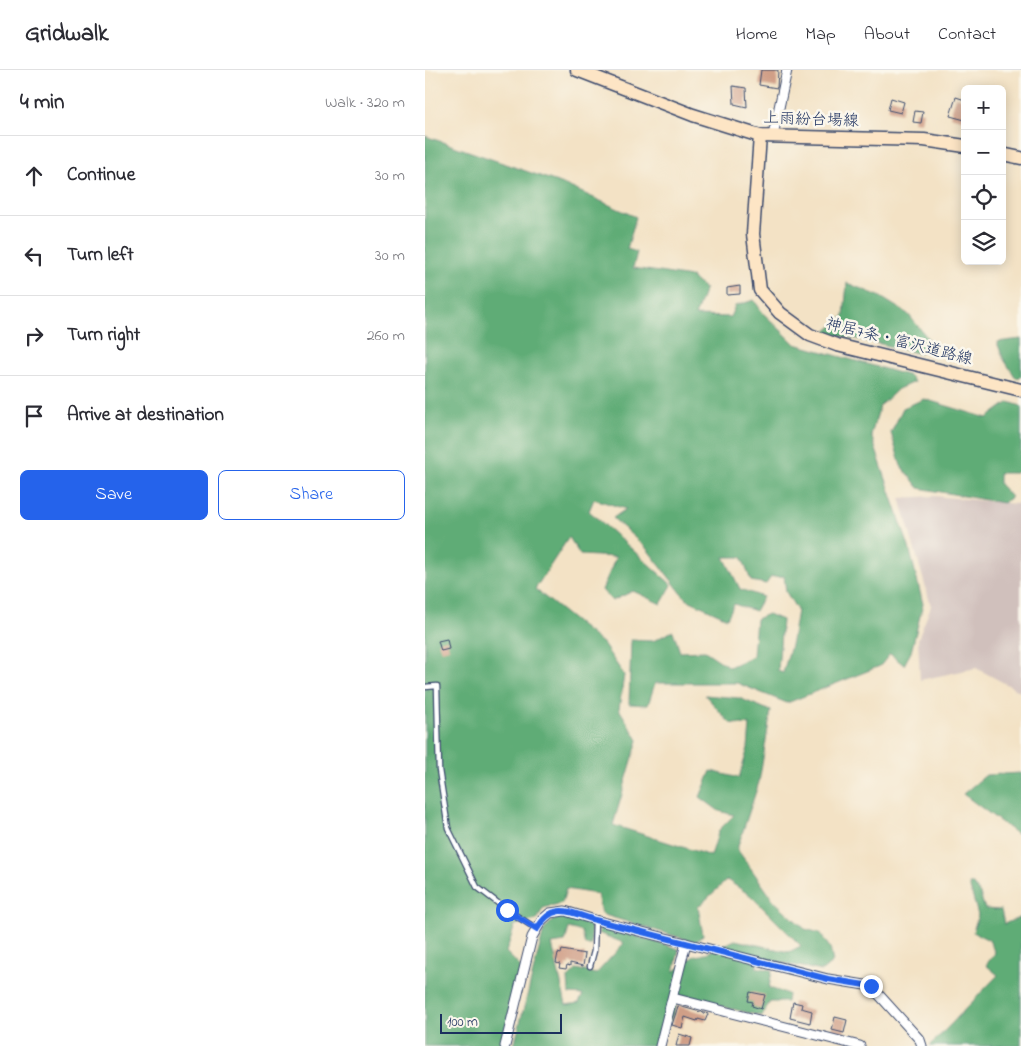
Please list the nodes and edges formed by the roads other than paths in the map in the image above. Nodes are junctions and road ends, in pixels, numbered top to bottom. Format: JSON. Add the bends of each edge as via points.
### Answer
{"nodes":[{"id":1,"x":577,"y":70,"type":"edge"},
{"id":2,"x":787,"y":70,"type":"edge"},
{"id":3,"x":767,"y":136,"type":"junction"},
{"id":4,"x":961,"y":145,"type":"edge"},
{"id":5,"x":1006,"y":155,"type":"edge"},
{"id":6,"x":1021,"y":158,"type":"edge"},
{"id":7,"x":1021,"y":390,"type":"edge"},
{"id":8,"x":425,"y":688,"type":"edge"},
{"id":9,"x":595,"y":920,"type":"junction"},
{"id":10,"x":537,"y":929,"type":"junction"},
{"id":11,"x":686,"y":943,"type":"junction"},
{"id":12,"x":590,"y":966,"type":"dead end"},
{"id":13,"x":673,"y":998,"type":"junction"},
{"id":14,"x":505,"y":1046,"type":"edge"},
{"id":15,"x":660,"y":1046,"type":"edge"},
{"id":16,"x":860,"y":1046,"type":"edge"},
{"id":17,"x":922,"y":1046,"type":"edge"}],
"edges":[{"from":1,"to":3,"type":"street","name":"上雨紛台場線","via":[[693,115]]},
{"from":2,"to":3,"type":"street"},
{"from":3,"to":4,"type":"street","name":"上雨紛台場線","via":[[924,140]]},
{"from":3,"to":7,"type":"street","name":"神居7条・富沢道路線","via":[[753,234],[760,290],[781,313],[810,335],[837,345]]},
{"from":5,"to":6,"type":"street"},
{"from":8,"to":10,"type":"lane","via":[[437,686],[439,770],[448,828],[477,887]]},
{"from":9,"to":10,"type":"street","via":[[565,911],[550,913]]},
{"from":9,"to":11,"type":"street"},
{"from":9,"to":12,"type":"lane"},
{"from":10,"to":14,"type":"street","via":[[532,937]]},
{"from":11,"to":13,"type":"street"},
{"from":11,"to":17,"type":"street","via":[[828,979],[871,986]]},
{"from":13,"to":15,"type":"street"},
{"from":13,"to":16,"type":"street"}]}
